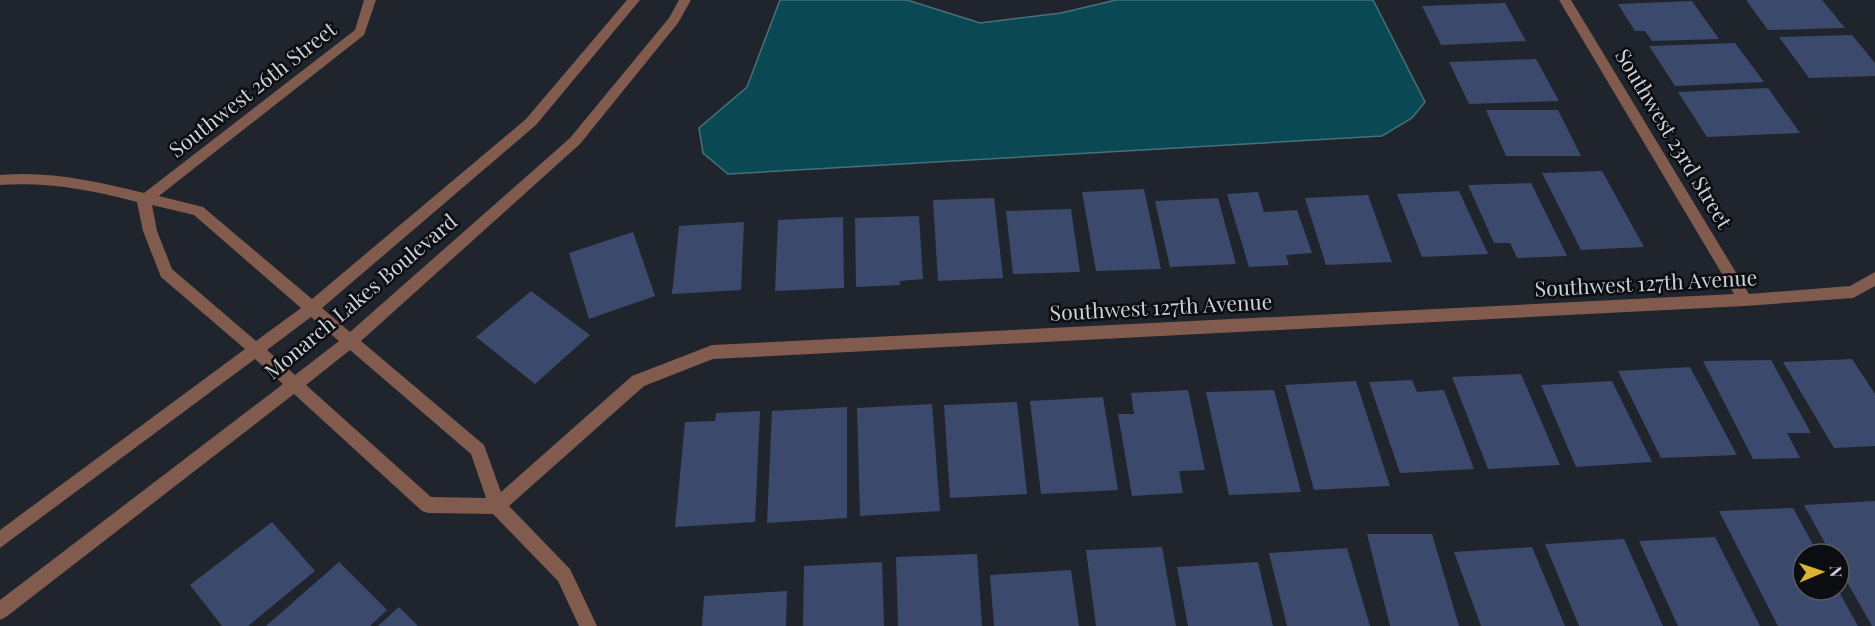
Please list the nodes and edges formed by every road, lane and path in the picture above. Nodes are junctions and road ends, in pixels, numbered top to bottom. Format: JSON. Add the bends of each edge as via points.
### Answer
{"nodes":[{"id":1,"x":370,"y":0,"type":"edge"},
{"id":2,"x":634,"y":0,"type":"edge"},
{"id":3,"x":685,"y":0,"type":"edge"},
{"id":4,"x":1565,"y":0,"type":"edge"},
{"id":5,"x":0,"y":180,"type":"edge"},
{"id":6,"x":144,"y":200,"type":"junction"},
{"id":7,"x":1875,"y":278,"type":"edge"},
{"id":8,"x":1745,"y":300,"type":"junction"},
{"id":9,"x":312,"y":308,"type":"junction"},
{"id":10,"x":352,"y":340,"type":"junction"},
{"id":11,"x":256,"y":350,"type":"junction"},
{"id":12,"x":293,"y":385,"type":"junction"},
{"id":13,"x":497,"y":506,"type":"junction"},
{"id":14,"x":0,"y":540,"type":"edge"},
{"id":15,"x":0,"y":611,"type":"edge"},
{"id":16,"x":588,"y":626,"type":"edge"}],
"edges":[{"from":1,"to":6,"type":"street","name":"Southwest 26th Street","via":[[360,32]]},
{"from":2,"to":9,"type":"street","name":"Monarch Lakes Boulevard","via":[[531,122]]},
{"from":3,"to":10,"type":"street","name":"Monarch Lakes Boulevard","via":[[674,20],[575,141]]},
{"from":4,"to":8,"type":"street","name":"Southwest 23rd Street"},
{"from":5,"to":6,"type":"street","via":[[29,178],[82,183]]},
{"from":6,"to":9,"type":"street","via":[[198,211]]},
{"from":6,"to":11,"type":"street","via":[[150,231],[166,273]]},
{"from":7,"to":8,"type":"street","name":"Southwest 127th Avenue","via":[[1853,292]]},
{"from":8,"to":13,"type":"street","name":"Southwest 127th Avenue","via":[[712,352],[638,381]]},
{"from":9,"to":10,"type":"street"},
{"from":9,"to":11,"type":"street","name":"Monarch Lakes Boulevard"},
{"from":10,"to":12,"type":"street","name":"Monarch Lakes Boulevard"},
{"from":10,"to":13,"type":"street","via":[[478,450]]},
{"from":11,"to":12,"type":"street"},
{"from":11,"to":14,"type":"street","name":"Monarch Lakes Boulevard"},
{"from":12,"to":13,"type":"street","via":[[428,505]]},
{"from":12,"to":15,"type":"street","name":"Monarch Lakes Boulevard"},
{"from":13,"to":16,"type":"street","via":[[564,575]]}]}
